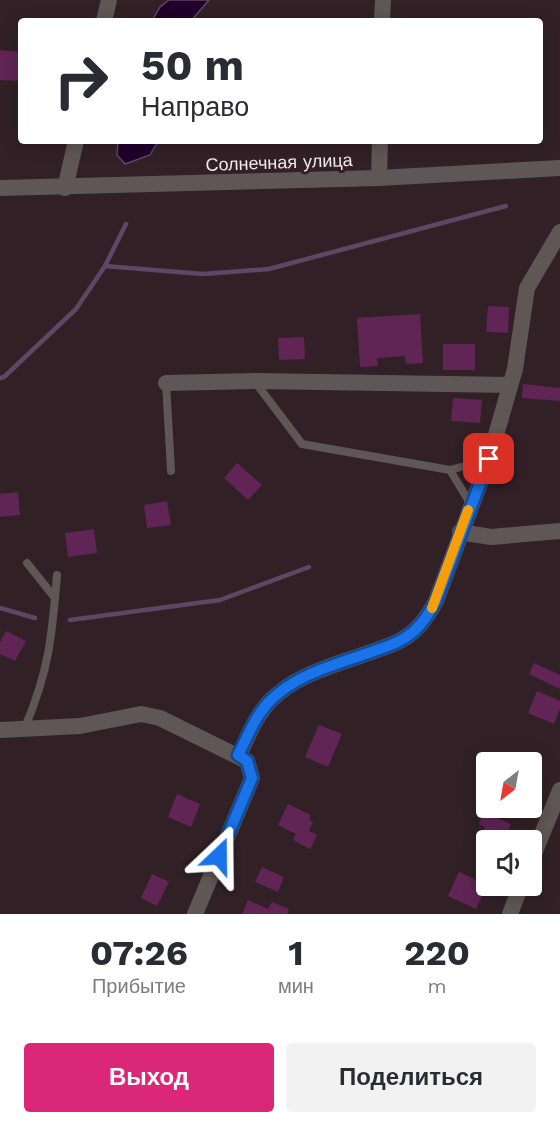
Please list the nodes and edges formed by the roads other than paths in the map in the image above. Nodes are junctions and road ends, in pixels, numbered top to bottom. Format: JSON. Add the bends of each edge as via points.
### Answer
{"nodes":[{"id":1,"x":109,"y":0,"type":"edge"},
{"id":2,"x":383,"y":0,"type":"edge"},
{"id":3,"x":105,"y":18,"type":"edge"},
{"id":4,"x":382,"y":18,"type":"edge"},
{"id":5,"x":75,"y":144,"type":"edge"},
{"id":6,"x":380,"y":144,"type":"edge"},
{"id":7,"x":560,"y":168,"type":"edge"},
{"id":8,"x":379,"y":178,"type":"junction"},
{"id":9,"x":0,"y":188,"type":"edge"},
{"id":10,"x":65,"y":188,"type":"junction"},
{"id":11,"x":560,"y":232,"type":"edge"},
{"id":12,"x":255,"y":381,"type":"junction"},
{"id":13,"x":166,"y":383,"type":"joint"},
{"id":14,"x":510,"y":385,"type":"junction"},
{"id":15,"x":489,"y":459,"type":"junction"},
{"id":16,"x":450,"y":470,"type":"junction"},
{"id":17,"x":171,"y":471,"type":"dead end"},
{"id":18,"x":470,"y":503,"type":"junction"},
{"id":19,"x":460,"y":531,"type":"junction"},
{"id":20,"x":560,"y":531,"type":"edge"},
{"id":21,"x":27,"y":563,"type":"dead end"},
{"id":22,"x":57,"y":575,"type":"dead end"},
{"id":23,"x":55,"y":598,"type":"junction"},
{"id":24,"x":25,"y":727,"type":"junction"},
{"id":25,"x":0,"y":730,"type":"edge"},
{"id":26,"x":238,"y":755,"type":"junction"},
{"id":27,"x":560,"y":790,"type":"edge"},
{"id":28,"x":542,"y":834,"type":"edge"},
{"id":29,"x":517,"y":896,"type":"edge"},
{"id":30,"x":195,"y":914,"type":"edge"},
{"id":31,"x":510,"y":914,"type":"edge"}],
"edges":[{"from":1,"to":3,"type":"street"},
{"from":2,"to":4,"type":"street"},
{"from":5,"to":10,"type":"street"},
{"from":6,"to":8,"type":"street"},
{"from":7,"to":8,"type":"street","name":"Солнечная улица"},
{"from":8,"to":10,"type":"street","name":"Солнечная улица"},
{"from":9,"to":10,"type":"street","name":"Солнечная улица"},
{"from":11,"to":14,"type":"street","via":[[527,288]]},
{"from":12,"to":13,"type":"street"},
{"from":12,"to":14,"type":"street"},
{"from":12,"to":16,"type":"lane","via":[[302,444]]},
{"from":13,"to":17,"type":"lane"},
{"from":14,"to":15,"type":"street"},
{"from":15,"to":16,"type":"lane"},
{"from":15,"to":18,"type":"street"},
{"from":16,"to":18,"type":"lane"},
{"from":18,"to":19,"type":"street"},
{"from":19,"to":20,"type":"street","via":[[491,537]]},
{"from":19,"to":26,"type":"street","via":[[436,601],[413,632],[394,644],[290,684],[270,700]]},
{"from":21,"to":23,"type":"lane"},
{"from":22,"to":23,"type":"lane"},
{"from":23,"to":24,"type":"lane","via":[[45,675]]},
{"from":24,"to":25,"type":"street"},
{"from":24,"to":26,"type":"street","via":[[80,726],[141,714],[160,718]]},
{"from":26,"to":30,"type":"street","via":[[247,761],[252,778]]},
{"from":27,"to":28,"type":"street"},
{"from":29,"to":31,"type":"street"}]}
